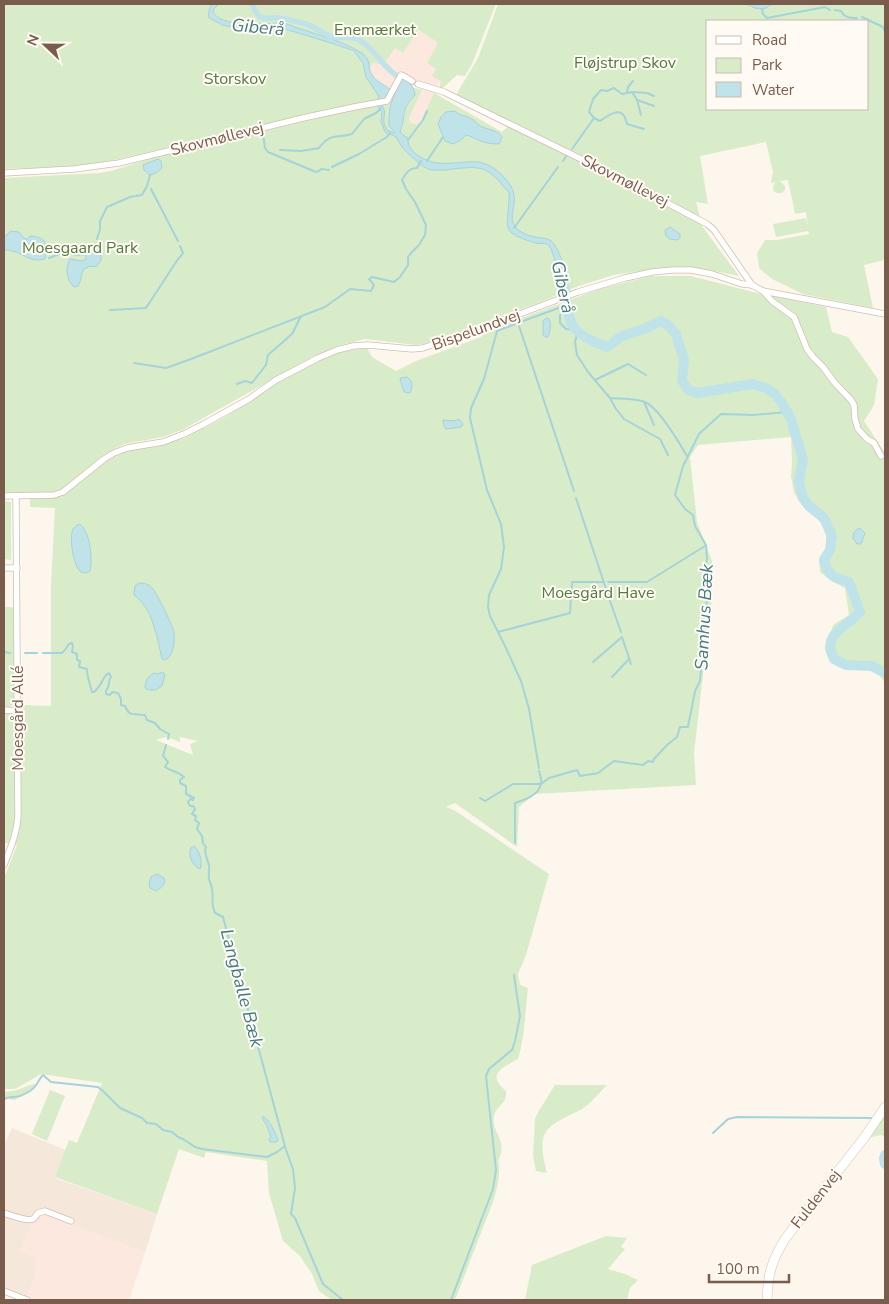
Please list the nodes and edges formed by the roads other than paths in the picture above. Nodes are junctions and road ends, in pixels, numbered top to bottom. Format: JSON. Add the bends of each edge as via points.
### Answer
{"nodes":[{"id":1,"x":412,"y":80,"type":"dead end"},
{"id":2,"x":418,"y":84,"type":"dead end"},
{"id":3,"x":4,"y":173,"type":"edge"},
{"id":4,"x":752,"y":284,"type":"junction"},
{"id":5,"x":763,"y":291,"type":"junction"},
{"id":6,"x":885,"y":314,"type":"edge"},
{"id":7,"x":881,"y":456,"type":"dead end"},
{"id":8,"x":4,"y":496,"type":"edge"},
{"id":9,"x":16,"y":496,"type":"junction"},
{"id":10,"x":4,"y":568,"type":"edge"},
{"id":11,"x":17,"y":568,"type":"junction"},
{"id":12,"x":4,"y":710,"type":"edge"},
{"id":13,"x":18,"y":711,"type":"junction"},
{"id":14,"x":4,"y":865,"type":"edge"},
{"id":15,"x":885,"y":1107,"type":"edge"},
{"id":16,"x":4,"y":1213,"type":"edge"},
{"id":17,"x":72,"y":1222,"type":"dead end"},
{"id":18,"x":4,"y":1291,"type":"edge"},
{"id":19,"x":27,"y":1300,"type":"edge"},
{"id":20,"x":767,"y":1300,"type":"edge"}],
"edges":[{"from":1,"to":3,"type":"street","name":"Skovmøllevej","via":[[400,75],[388,101],[354,106],[119,163]]},
{"from":2,"to":4,"type":"street","name":"Skovmøllevej","via":[[444,92],[707,224]]},
{"from":4,"to":5,"type":"street","name":"Bispelundvej"},
{"from":4,"to":9,"type":"street","name":"Bispelundvej","via":[[691,270],[652,272],[578,292],[423,348],[368,345],[336,350],[276,380],[249,399],[184,434],[114,453],[63,492]]},
{"from":5,"to":6,"type":"street","name":"Bispelundvej"},
{"from":5,"to":7,"type":"street","via":[[794,317],[807,349],[851,400],[858,429],[874,443]]},
{"from":8,"to":9,"type":"street","name":"Bispelundvej"},
{"from":9,"to":11,"type":"street","name":"Moesgård Allé"},
{"from":10,"to":11,"type":"street"},
{"from":11,"to":13,"type":"street","name":"Moesgård Allé"},
{"from":12,"to":13,"type":"street"},
{"from":13,"to":14,"type":"street","name":"Moesgård Allé","via":[[17,828]]},
{"from":15,"to":20,"type":"street","name":"Fuldenvej","via":[[785,1239],[771,1265]]},
{"from":16,"to":17,"type":"street","via":[[30,1220],[44,1211]]},
{"from":18,"to":19,"type":"street"}]}
